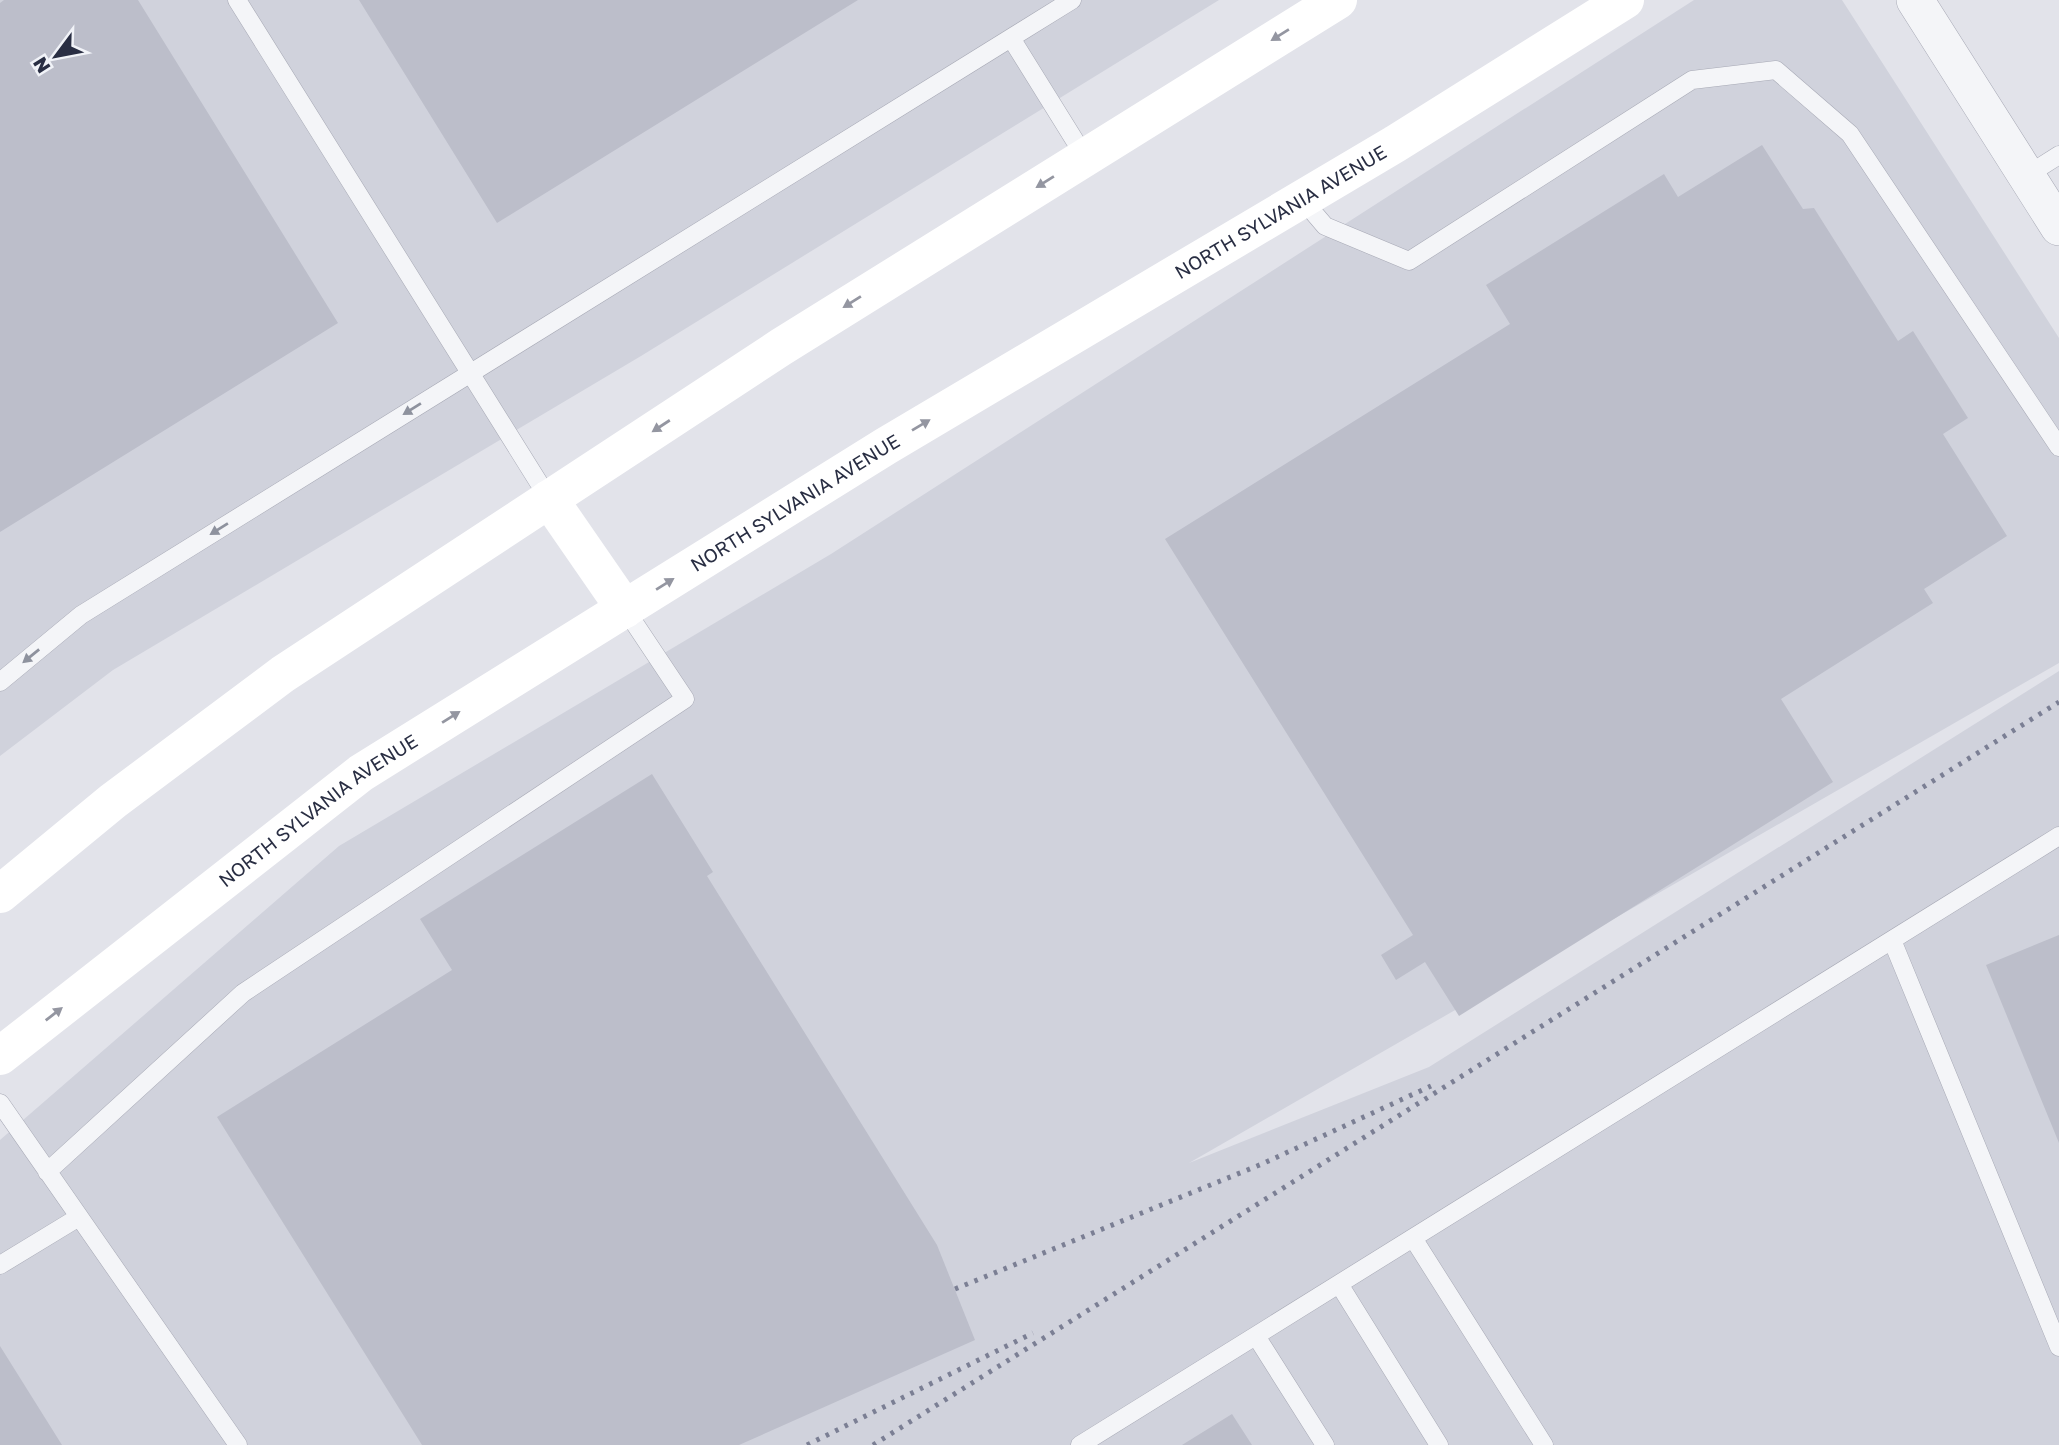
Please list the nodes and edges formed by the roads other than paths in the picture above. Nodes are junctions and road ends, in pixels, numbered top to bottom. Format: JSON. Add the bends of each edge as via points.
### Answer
{"nodes":[{"id":1,"x":237,"y":0,"type":"edge"},
{"id":2,"x":1072,"y":0,"type":"edge"},
{"id":3,"x":1338,"y":0,"type":"edge"},
{"id":4,"x":1625,"y":0,"type":"edge"},
{"id":5,"x":1915,"y":0,"type":"edge"},
{"id":6,"x":1011,"y":38,"type":"junction"},
{"id":7,"x":2059,"y":155,"type":"edge"},
{"id":8,"x":1085,"y":157,"type":"junction"},
{"id":9,"x":2026,"y":176,"type":"junction"},
{"id":10,"x":1302,"y":200,"type":"junction"},
{"id":11,"x":2059,"y":227,"type":"edge"},
{"id":12,"x":470,"y":373,"type":"junction"},
{"id":13,"x":2059,"y":447,"type":"edge"},
{"id":14,"x":549,"y":499,"type":"junction"},
{"id":15,"x":625,"y":609,"type":"junction"},
{"id":16,"x":0,"y":681,"type":"edge"},
{"id":17,"x":2059,"y":836,"type":"edge"},
{"id":18,"x":0,"y":894,"type":"edge"},
{"id":19,"x":1892,"y":940,"type":"junction"},
{"id":20,"x":0,"y":1056,"type":"edge"},
{"id":21,"x":0,"y":1103,"type":"edge"},
{"id":22,"x":47,"y":1172,"type":"junction"},
{"id":23,"x":79,"y":1217,"type":"junction"},
{"id":24,"x":1413,"y":1238,"type":"junction"},
{"id":25,"x":0,"y":1265,"type":"edge"},
{"id":26,"x":1339,"y":1284,"type":"junction"},
{"id":27,"x":1256,"y":1336,"type":"junction"},
{"id":28,"x":2059,"y":1347,"type":"edge"},
{"id":29,"x":238,"y":1445,"type":"edge"},
{"id":30,"x":1080,"y":1445,"type":"edge"},
{"id":31,"x":1325,"y":1445,"type":"edge"},
{"id":32,"x":1439,"y":1445,"type":"edge"},
{"id":33,"x":1544,"y":1445,"type":"edge"}],
"edges":[{"from":1,"to":12,"type":"lane"},
{"from":2,"to":6,"type":"lane"},
{"from":3,"to":8,"type":"main road","one_way":true},
{"from":4,"to":10,"type":"main road","name":"NORTH SYLVANIA AVENUE"},
{"from":5,"to":9,"type":"street"},
{"from":6,"to":8,"type":"lane"},
{"from":6,"to":12,"type":"lane"},
{"from":7,"to":9,"type":"lane"},
{"from":8,"to":14,"type":"main road","one_way":true},
{"from":9,"to":11,"type":"street"},
{"from":10,"to":13,"type":"lane","via":[[1325,226],[1409,261],[1692,80],[1776,70],[1850,134]]},
{"from":15,"to":10,"type":"main road","name":"NORTH SYLVANIA AVENUE","one_way":true,"via":[[886,446]]},
{"from":12,"to":14,"type":"lane"},
{"from":12,"to":16,"type":"lane","one_way":true,"via":[[81,615]]},
{"from":14,"to":15,"type":"main road"},
{"from":14,"to":18,"type":"main road","via":[[283,674],[113,801]]},
{"from":20,"to":15,"type":"main road","name":"NORTH SYLVANIA AVENUE","one_way":true,"via":[[361,773]]},
{"from":15,"to":22,"type":"lane","via":[[685,699],[243,993]]},
{"from":17,"to":19,"type":"lane"},
{"from":19,"to":24,"type":"lane"},
{"from":19,"to":28,"type":"lane"},
{"from":21,"to":22,"type":"lane"},
{"from":22,"to":23,"type":"lane"},
{"from":23,"to":25,"type":"lane"},
{"from":23,"to":29,"type":"lane"},
{"from":24,"to":26,"type":"lane"},
{"from":24,"to":33,"type":"lane"},
{"from":26,"to":27,"type":"lane"},
{"from":26,"to":32,"type":"lane"},
{"from":27,"to":30,"type":"lane"},
{"from":27,"to":31,"type":"lane"}]}
